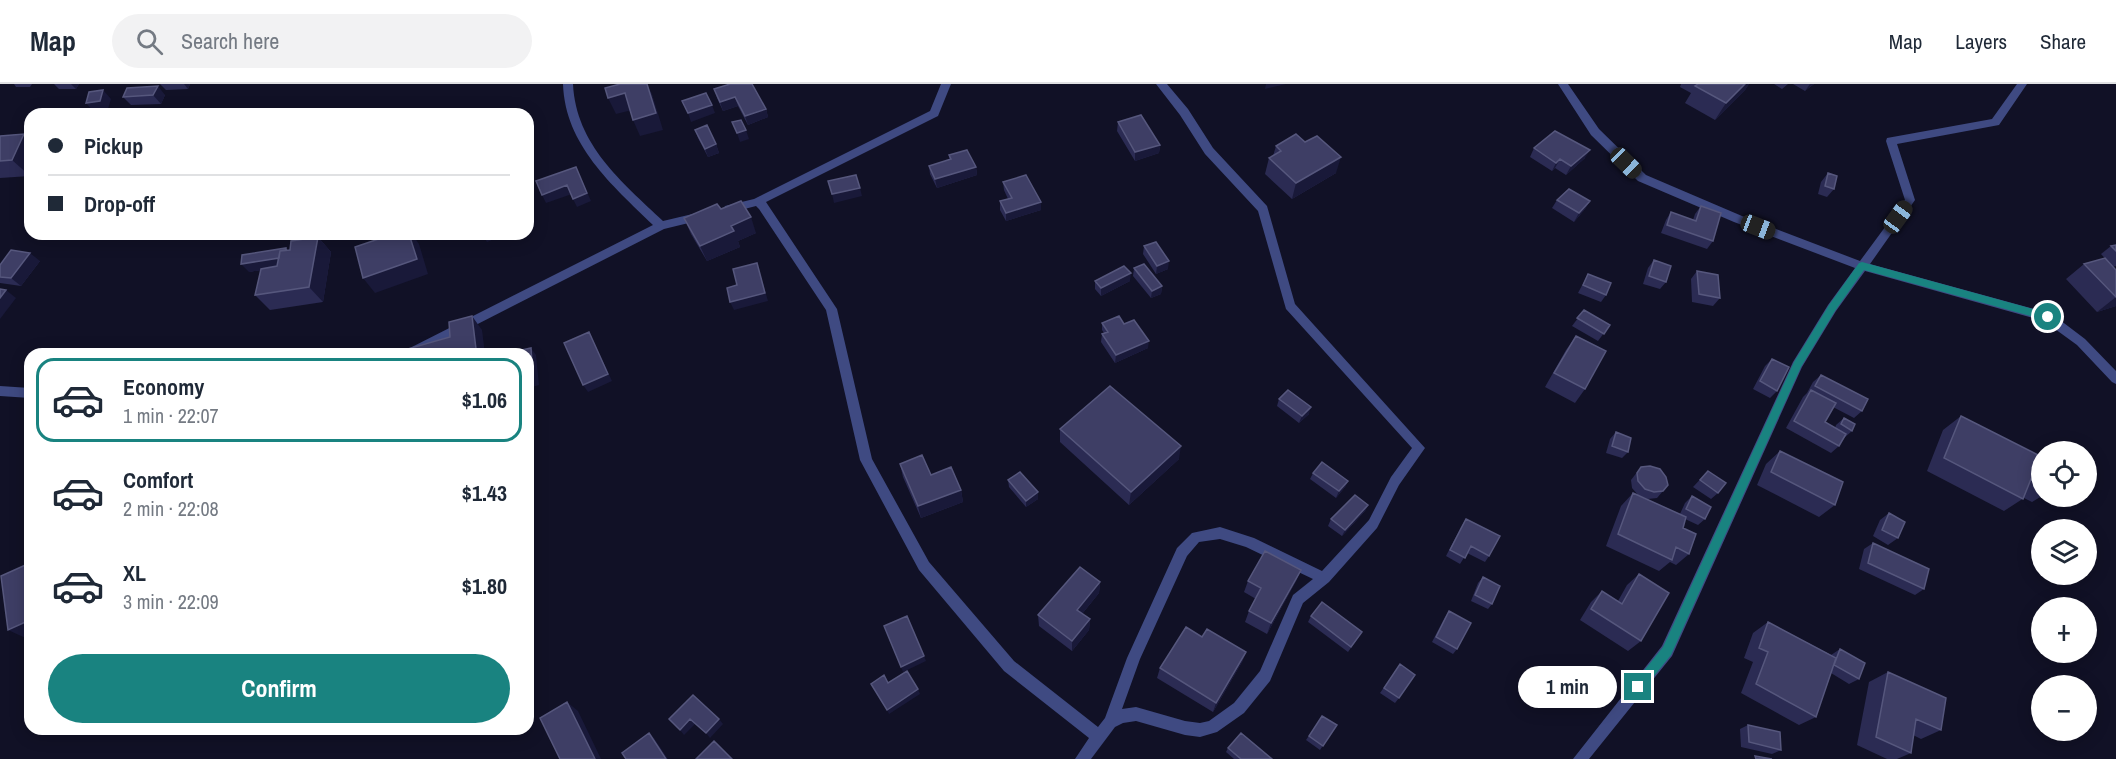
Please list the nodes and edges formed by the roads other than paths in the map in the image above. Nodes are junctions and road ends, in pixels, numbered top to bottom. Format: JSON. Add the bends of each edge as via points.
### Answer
{"nodes":[{"id":1,"x":568,"y":84,"type":"edge"},
{"id":2,"x":946,"y":84,"type":"edge"},
{"id":3,"x":1161,"y":84,"type":"edge"},
{"id":4,"x":1563,"y":84,"type":"edge"},
{"id":5,"x":2022,"y":84,"type":"edge"},
{"id":6,"x":757,"y":202,"type":"junction"},
{"id":7,"x":661,"y":225,"type":"junction"},
{"id":8,"x":1862,"y":266,"type":"junction"},
{"id":9,"x":420,"y":348,"type":"edge"},
{"id":10,"x":2116,"y":379,"type":"edge"},
{"id":11,"x":0,"y":391,"type":"edge"},
{"id":12,"x":24,"y":393,"type":"edge"},
{"id":13,"x":1324,"y":578,"type":"junction"},
{"id":14,"x":1110,"y":722,"type":"junction"},
{"id":15,"x":1098,"y":736,"type":"junction"},
{"id":16,"x":1082,"y":759,"type":"edge"},
{"id":17,"x":1580,"y":759,"type":"edge"}],
"edges":[{"from":1,"to":7,"type":"street","via":[[570,111],[585,141],[615,182]]},
{"from":2,"to":6,"type":"street","via":[[934,113]]},
{"from":3,"to":13,"type":"street","via":[[1209,151],[1263,209],[1290,306],[1419,448],[1395,481],[1373,524]]},
{"from":4,"to":8,"type":"street","via":[[1595,132],[1642,178]]},
{"from":5,"to":8,"type":"street","via":[[1995,122],[1891,141],[1910,200]]},
{"from":6,"to":7,"type":"street"},
{"from":6,"to":15,"type":"street","via":[[831,309],[866,460],[924,566],[1009,666]]},
{"from":7,"to":9,"type":"street"},
{"from":8,"to":10,"type":"street","via":[[2048,317],[2081,342]]},
{"from":8,"to":17,"type":"street","via":[[1797,365],[1667,651]]},
{"from":11,"to":12,"type":"street"},
{"from":13,"to":14,"type":"street","via":[[1298,599],[1264,676],[1239,708],[1212,727],[1185,728],[1136,714]]},
{"from":13,"to":14,"type":"street","via":[[1249,542],[1220,533],[1196,537],[1182,552]]},
{"from":14,"to":15,"type":"street"},
{"from":15,"to":16,"type":"street"}]}
